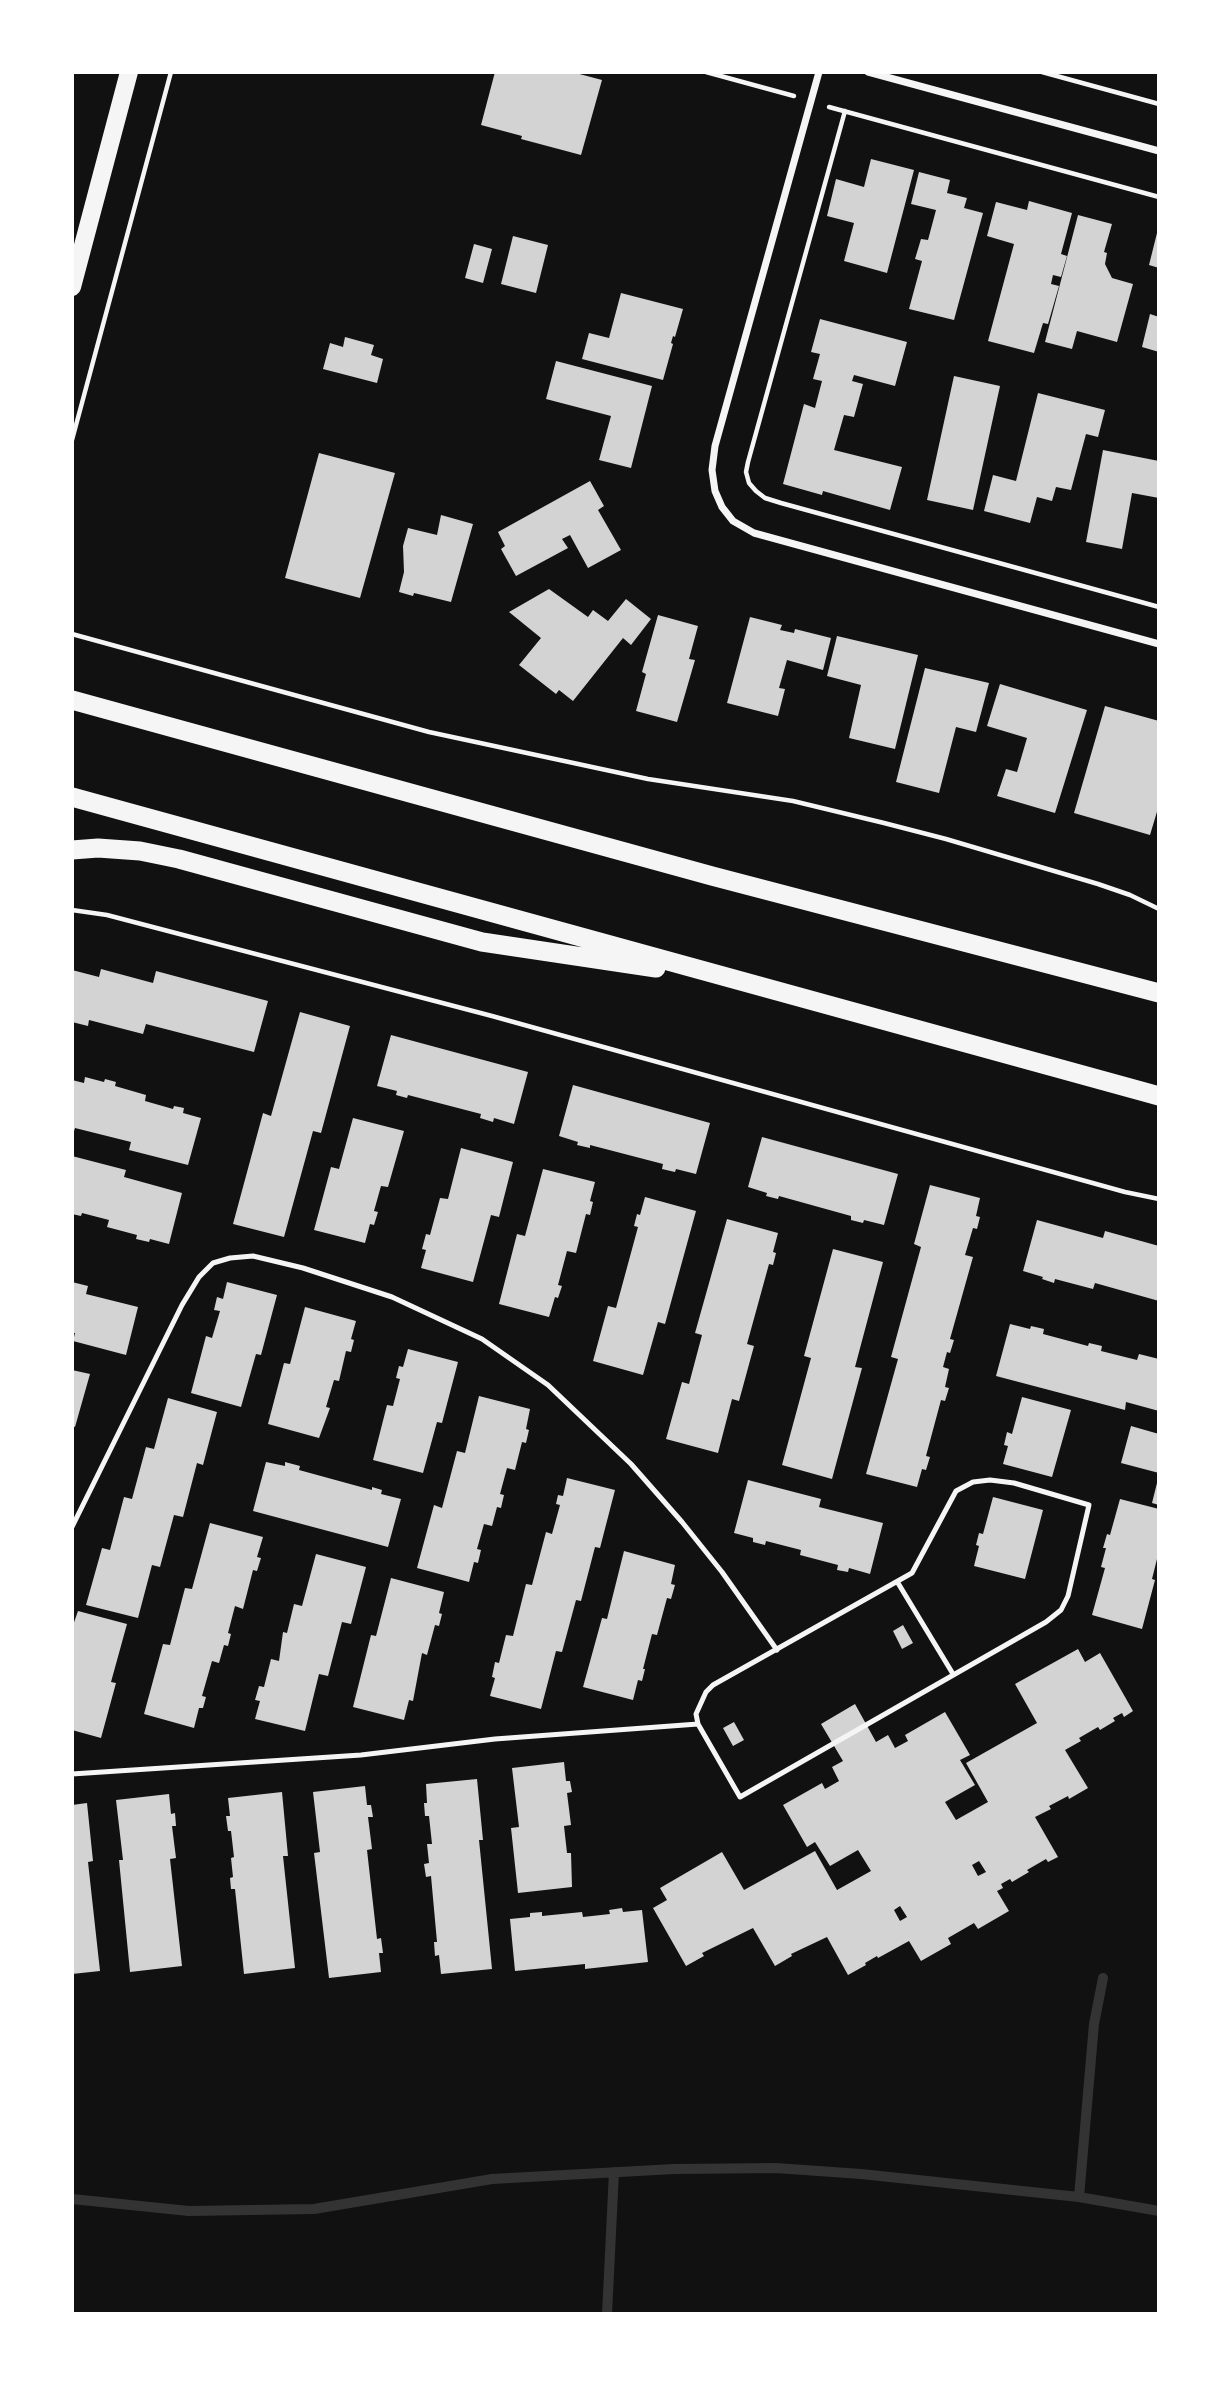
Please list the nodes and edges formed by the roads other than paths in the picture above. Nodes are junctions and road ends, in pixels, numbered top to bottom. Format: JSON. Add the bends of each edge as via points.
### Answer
{"nodes":[{"id":1,"x":129,"y":72,"type":"edge"},
{"id":2,"x":819,"y":72,"type":"edge"},
{"id":3,"x":867,"y":72,"type":"edge"},
{"id":4,"x":1159,"y":151,"type":"edge"},
{"id":5,"x":72,"y":287,"type":"edge"},
{"id":6,"x":1159,"y":644,"type":"edge"},
{"id":7,"x":72,"y":700,"type":"edge"},
{"id":8,"x":72,"y":797,"type":"edge"},
{"id":9,"x":72,"y":850,"type":"edge"},
{"id":10,"x":747,"y":982,"type":"junction"},
{"id":11,"x":1159,"y":993,"type":"edge"},
{"id":12,"x":1159,"y":1096,"type":"edge"},
{"id":13,"x":72,"y":1527,"type":"edge"},
{"id":14,"x":898,"y":1583,"type":"junction"},
{"id":15,"x":777,"y":1650,"type":"junction"},
{"id":16,"x":953,"y":1674,"type":"junction"},
{"id":17,"x":698,"y":1724,"type":"junction"},
{"id":18,"x":72,"y":1774,"type":"edge"}],
"edges":[{"from":1,"to":5,"type":"main road"},
{"from":2,"to":6,"type":"street","via":[[715,446],[712,470],[722,507],[733,521],[754,533]]},
{"from":3,"to":4,"type":"street"},
{"from":7,"to":11,"type":"highway"},
{"from":8,"to":10,"type":"highway"},
{"from":9,"to":10,"type":"highway","via":[[140,851],[482,942]]},
{"from":10,"to":12,"type":"highway"},
{"from":13,"to":15,"type":"lane","via":[[199,1277],[213,1263],[253,1256],[404,1302],[481,1339],[548,1385],[631,1464],[682,1522]]},
{"from":14,"to":15,"type":"lane"},
{"from":14,"to":16,"type":"lane"},
{"from":14,"to":16,"type":"lane","via":[[912,1573],[956,1491],[973,1482],[1014,1483],[1089,1505],[1061,1610]]},
{"from":15,"to":17,"type":"lane","via":[[713,1685],[700,1702]]},
{"from":16,"to":17,"type":"lane","via":[[740,1797]]},
{"from":17,"to":18,"type":"lane","via":[[495,1739],[349,1756]]}]}
